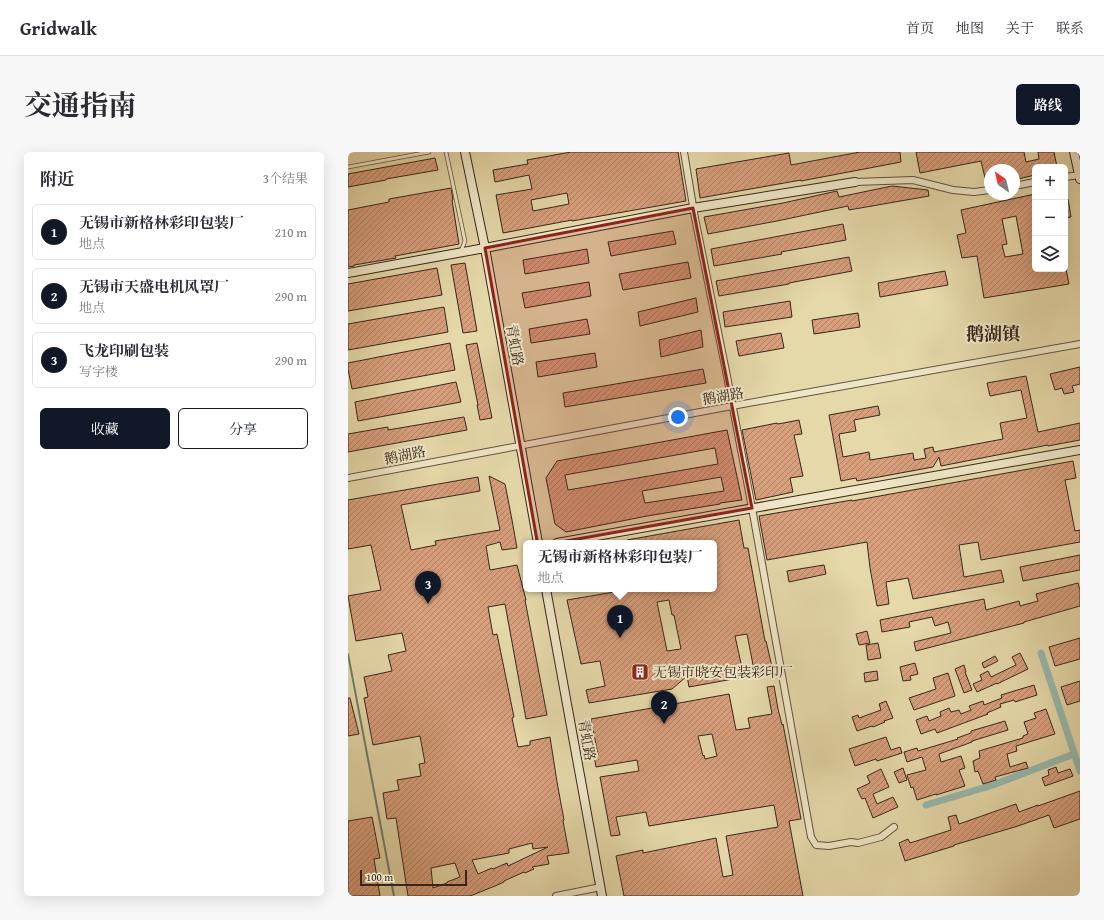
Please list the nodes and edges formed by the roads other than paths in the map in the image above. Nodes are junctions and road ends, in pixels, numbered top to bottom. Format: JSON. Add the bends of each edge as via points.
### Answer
{"nodes":[{"id":1,"x":429,"y":152,"type":"edge"},
{"id":2,"x":446,"y":152,"type":"edge"},
{"id":3,"x":465,"y":152,"type":"edge"},
{"id":4,"x":684,"y":152,"type":"edge"},
{"id":5,"x":1074,"y":152,"type":"edge"},
{"id":6,"x":348,"y":167,"type":"edge"},
{"id":7,"x":1080,"y":176,"type":"edge"},
{"id":8,"x":1068,"y":177,"type":"edge"},
{"id":9,"x":855,"y":182,"type":"joint"},
{"id":10,"x":1032,"y":183,"type":"edge"},
{"id":11,"x":1020,"y":185,"type":"edge"},
{"id":12,"x":984,"y":191,"type":"edge"},
{"id":13,"x":693,"y":208,"type":"junction"},
{"id":14,"x":485,"y":248,"type":"junction"},
{"id":15,"x":460,"y":253,"type":"junction"},
{"id":16,"x":348,"y":273,"type":"edge"},
{"id":17,"x":1080,"y":344,"type":"edge"},
{"id":18,"x":732,"y":406,"type":"junction"},
{"id":19,"x":520,"y":446,"type":"junction"},
{"id":20,"x":1080,"y":450,"type":"edge"},
{"id":21,"x":348,"y":478,"type":"edge"},
{"id":22,"x":752,"y":508,"type":"junction"},
{"id":23,"x":537,"y":540,"type":"edge"},
{"id":24,"x":574,"y":540,"type":"edge"},
{"id":25,"x":547,"y":592,"type":"edge"},
{"id":26,"x":894,"y":827,"type":"dead end"},
{"id":27,"x":601,"y":892,"type":"edge"},
{"id":28,"x":556,"y":896,"type":"edge"}],
"edges":[{"from":1,"to":6,"type":"lane"},
{"from":2,"to":15,"type":"lane","via":[[465,241]]},
{"from":3,"to":14,"type":"street","name":"青虹路"},
{"from":4,"to":13,"type":"street"},
{"from":5,"to":7,"type":"street"},
{"from":7,"to":8,"type":"street"},
{"from":9,"to":12,"type":"street","via":[[913,180],[953,190]]},
{"from":9,"to":13,"type":"street"},
{"from":10,"to":11,"type":"street"},
{"from":13,"to":14,"type":"street"},
{"from":13,"to":18,"type":"street"},
{"from":14,"to":15,"type":"street"},
{"from":14,"to":19,"type":"street","name":"青虹路"},
{"from":15,"to":16,"type":"street"},
{"from":17,"to":18,"type":"street","name":"鹅湖路"},
{"from":18,"to":19,"type":"street","name":"鹅湖路"},
{"from":18,"to":22,"type":"street"},
{"from":19,"to":21,"type":"street","name":"鹅湖路"},
{"from":19,"to":23,"type":"street","name":"青虹路"},
{"from":20,"to":22,"type":"street"},
{"from":22,"to":24,"type":"street"},
{"from":22,"to":26,"type":"street","via":[[811,838],[816,845],[858,843],[881,837]]},
{"from":25,"to":27,"type":"street","name":"青虹路"},
{"from":27,"to":28,"type":"street"}]}
